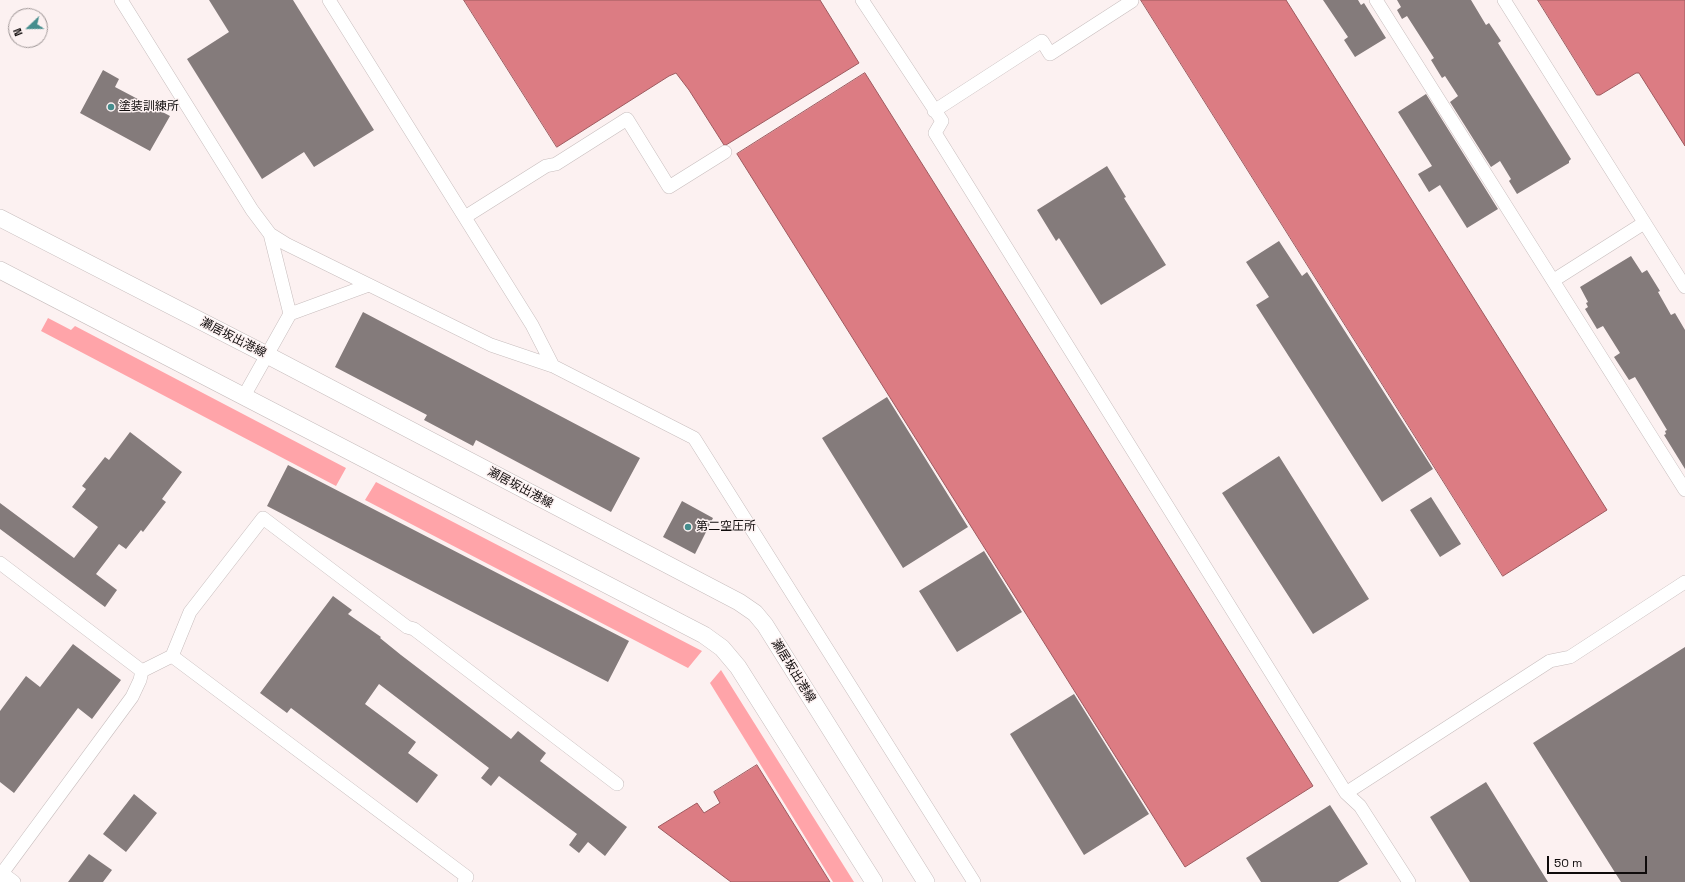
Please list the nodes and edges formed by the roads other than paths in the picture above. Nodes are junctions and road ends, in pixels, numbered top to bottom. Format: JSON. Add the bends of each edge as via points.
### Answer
{"nodes":[{"id":1,"x":121,"y":0,"type":"edge"},
{"id":2,"x":329,"y":0,"type":"edge"},
{"id":3,"x":862,"y":0,"type":"edge"},
{"id":4,"x":1376,"y":0,"type":"edge"},
{"id":5,"x":1504,"y":0,"type":"edge"},
{"id":6,"x":1132,"y":1,"type":"dead end"},
{"id":7,"x":934,"y":111,"type":"junction"},
{"id":8,"x":725,"y":152,"type":"dead end"},
{"id":9,"x":465,"y":217,"type":"junction"},
{"id":10,"x":0,"y":218,"type":"edge"},
{"id":11,"x":1644,"y":223,"type":"junction"},
{"id":12,"x":270,"y":234,"type":"junction"},
{"id":13,"x":0,"y":270,"type":"edge"},
{"id":14,"x":1554,"y":280,"type":"junction"},
{"id":15,"x":369,"y":285,"type":"junction"},
{"id":16,"x":1685,"y":287,"type":"edge"},
{"id":17,"x":290,"y":314,"type":"junction"},
{"id":18,"x":267,"y":355,"type":"junction"},
{"id":19,"x":553,"y":366,"type":"junction"},
{"id":20,"x":244,"y":396,"type":"junction"},
{"id":21,"x":1685,"y":490,"type":"edge"},
{"id":22,"x":0,"y":563,"type":"edge"},
{"id":23,"x":1685,"y":582,"type":"edge"},
{"id":24,"x":172,"y":656,"type":"junction"},
{"id":25,"x":142,"y":671,"type":"junction"},
{"id":26,"x":617,"y":784,"type":"dead end"},
{"id":27,"x":1346,"y":793,"type":"junction"},
{"id":28,"x":1,"y":874,"type":"edge"},
{"id":29,"x":14,"y":882,"type":"edge"},
{"id":30,"x":464,"y":882,"type":"edge"},
{"id":31,"x":874,"y":882,"type":"edge"},
{"id":32,"x":926,"y":882,"type":"edge"},
{"id":33,"x":974,"y":882,"type":"edge"},
{"id":34,"x":1409,"y":882,"type":"edge"}],
"edges":[{"from":1,"to":12,"type":"lane","via":[[252,210]]},
{"from":2,"to":9,"type":"lane"},
{"from":3,"to":7,"type":"lane"},
{"from":4,"to":14,"type":"lane"},
{"from":5,"to":11,"type":"lane"},
{"from":6,"to":7,"type":"lane","via":[[1050,54],[1042,41]]},
{"from":7,"to":27,"type":"lane","via":[[942,122],[935,133]]},
{"from":8,"to":9,"type":"lane","via":[[669,188],[627,119]]},
{"from":9,"to":19,"type":"lane","via":[[532,325]]},
{"from":10,"to":18,"type":"main road","name":"瀬居坂出港線"},
{"from":11,"to":14,"type":"lane"},
{"from":11,"to":16,"type":"lane"},
{"from":12,"to":15,"type":"lane"},
{"from":12,"to":17,"type":"lane"},
{"from":13,"to":20,"type":"main road"},
{"from":14,"to":21,"type":"lane"},
{"from":15,"to":17,"type":"lane"},
{"from":15,"to":19,"type":"lane","via":[[491,345]]},
{"from":17,"to":18,"type":"lane"},
{"from":18,"to":20,"type":"lane"},
{"from":18,"to":32,"type":"main road","name":"瀬居坂出港線","via":[[739,602],[754,613],[769,632]]},
{"from":19,"to":33,"type":"lane","via":[[694,438]]},
{"from":20,"to":31,"type":"main road","via":[[704,635],[722,648],[738,667]]},
{"from":22,"to":25,"type":"lane"},
{"from":23,"to":27,"type":"lane","via":[[1570,657],[1550,661]]},
{"from":24,"to":25,"type":"lane"},
{"from":24,"to":26,"type":"lane","via":[[190,612],[264,518]]},
{"from":24,"to":30,"type":"lane","via":[[467,877]]},
{"from":25,"to":28,"type":"lane","via":[[132,697]]},
{"from":27,"to":34,"type":"lane","via":[[1360,806]]},
{"from":28,"to":29,"type":"lane"}]}
